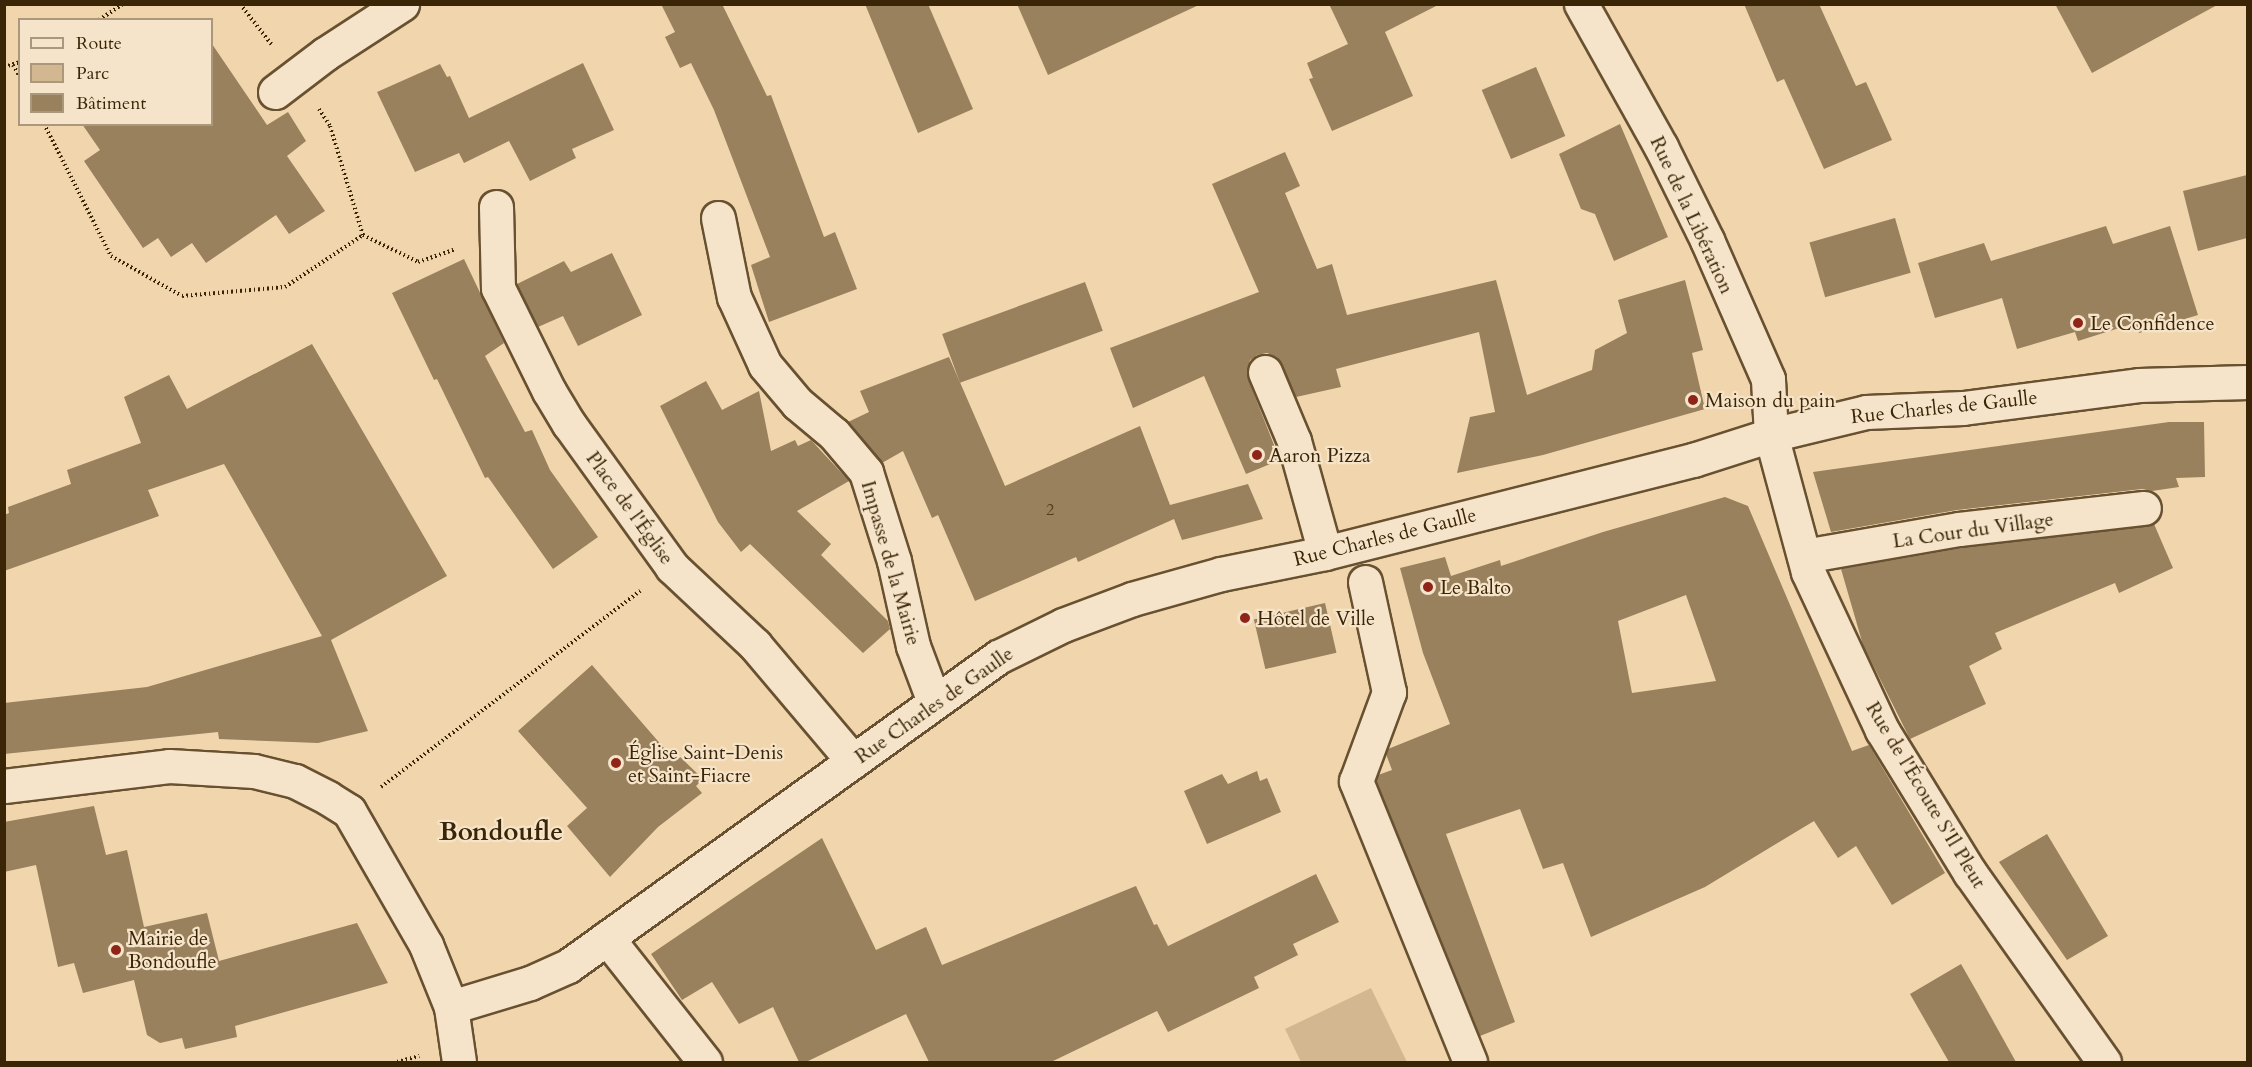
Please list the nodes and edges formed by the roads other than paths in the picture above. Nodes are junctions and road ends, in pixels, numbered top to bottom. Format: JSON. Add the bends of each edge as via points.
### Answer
{"nodes":[{"id":1,"x":402,"y":4,"type":"edge"},
{"id":2,"x":1581,"y":4,"type":"edge"},
{"id":3,"x":286,"y":83,"type":"road end"},
{"id":4,"x":718,"y":218,"type":"dead end"},
{"id":5,"x":496,"y":221,"type":"road end"},
{"id":6,"x":1265,"y":372,"type":"dead end"},
{"id":7,"x":2247,"y":382,"type":"edge"},
{"id":8,"x":1771,"y":435,"type":"junction"},
{"id":9,"x":2144,"y":508,"type":"dead end"},
{"id":10,"x":1325,"y":553,"type":"junction"},
{"id":11,"x":1804,"y":556,"type":"junction"},
{"id":12,"x":1365,"y":582,"type":"dead end"},
{"id":13,"x":934,"y":702,"type":"junction"},
{"id":14,"x":853,"y":761,"type":"junction"},
{"id":15,"x":4,"y":786,"type":"edge"},
{"id":16,"x":607,"y":938,"type":"junction"},
{"id":17,"x":451,"y":1007,"type":"junction"},
{"id":18,"x":459,"y":1062,"type":"edge"},
{"id":19,"x":705,"y":1062,"type":"edge"},
{"id":20,"x":1470,"y":1062,"type":"edge"},
{"id":21,"x":2104,"y":1062,"type":"edge"}],
"edges":[{"from":1,"to":3,"type":"street"},
{"from":2,"to":8,"type":"street","name":"Rue de la Libération","via":[[1661,147],[1707,240],[1768,379]]},
{"from":4,"to":13,"type":"street","name":"Impasse de la Mairie","via":[[734,297],[765,365],[866,472],[894,561],[913,646]]},
{"from":5,"to":14,"type":"street","name":"Place de l'Église","via":[[498,288],[569,424],[672,567],[755,645]]},
{"from":6,"to":10,"type":"street","via":[[1294,441]]},
{"from":7,"to":8,"type":"street","name":"Rue Charles de Gaulle","via":[[2139,385],[1963,408],[1866,412]]},
{"from":8,"to":10,"type":"street","name":"Rue Charles de Gaulle","via":[[1693,460]]},
{"from":8,"to":11,"type":"street","name":"Rue de l'Écoute S'Il Pleut"},
{"from":9,"to":11,"type":"street","name":"La Cour du Village","via":[[1959,528]]},
{"from":10,"to":13,"type":"street","name":"Rue Charles de Gaulle","via":[[1221,574],[1132,599],[1063,625],[998,657]]},
{"from":11,"to":21,"type":"street","name":"Rue de l'Écoute S'Il Pleut","via":[[1882,730],[1970,873]]},
{"from":12,"to":20,"type":"street","via":[[1389,692],[1356,781]]},
{"from":13,"to":14,"type":"street","name":"Rue Charles de Gaulle"},
{"from":14,"to":16,"type":"street","name":"Rue Charles de Gaulle"},
{"from":15,"to":17,"type":"street","via":[[168,766],[254,771],[295,781],[338,805],[426,945]]},
{"from":16,"to":17,"type":"street","name":"Rue Charles de Gaulle","via":[[568,966],[530,983]]},
{"from":16,"to":19,"type":"street"},
{"from":17,"to":18,"type":"street"}]}
